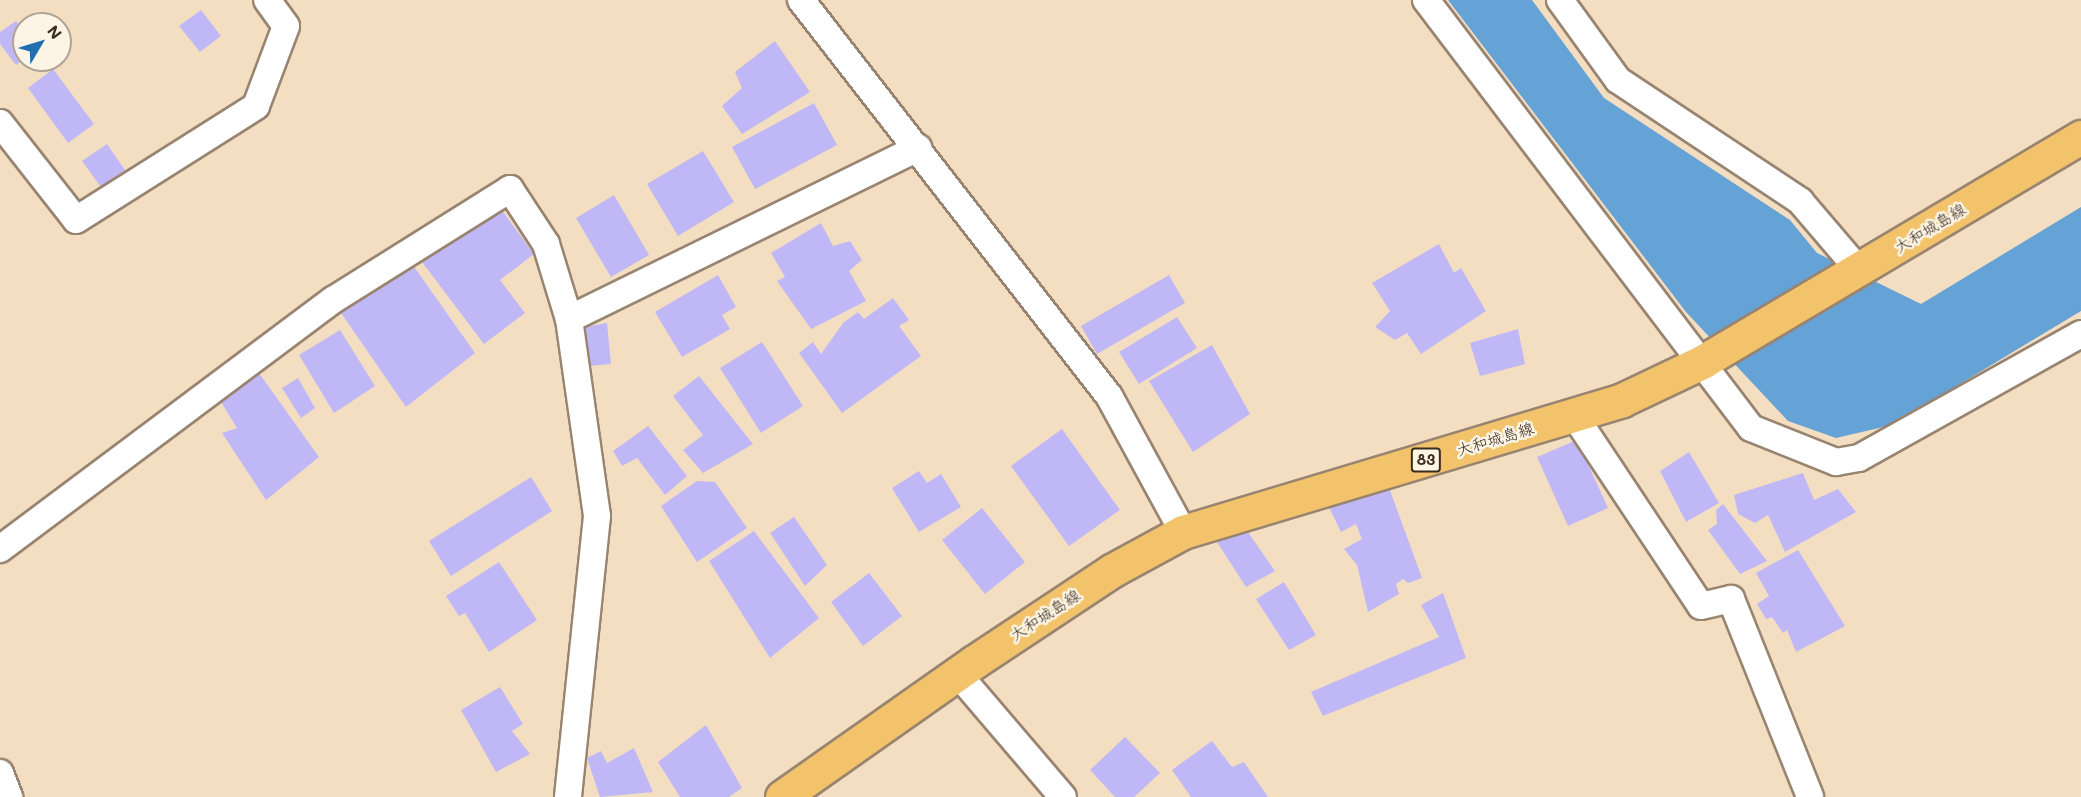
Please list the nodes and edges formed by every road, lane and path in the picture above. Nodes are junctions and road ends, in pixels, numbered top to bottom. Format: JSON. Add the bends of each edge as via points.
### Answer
{"nodes":[{"id":1,"x":267,"y":0,"type":"edge"},
{"id":2,"x":801,"y":0,"type":"edge"},
{"id":3,"x":1426,"y":0,"type":"edge"},
{"id":4,"x":1560,"y":0,"type":"edge"},
{"id":5,"x":0,"y":123,"type":"edge"},
{"id":6,"x":2081,"y":137,"type":"edge"},
{"id":7,"x":918,"y":148,"type":"junction"},
{"id":8,"x":1859,"y":270,"type":"junction"},
{"id":9,"x":569,"y":319,"type":"junction"},
{"id":10,"x":2081,"y":334,"type":"edge"},
{"id":11,"x":1702,"y":362,"type":"junction"},
{"id":12,"x":1574,"y":415,"type":"junction"},
{"id":13,"x":1182,"y":532,"type":"junction"},
{"id":14,"x":0,"y":549,"type":"edge"},
{"id":15,"x":957,"y":674,"type":"junction"},
{"id":16,"x":0,"y":773,"type":"edge"},
{"id":17,"x":9,"y":797,"type":"edge"},
{"id":18,"x":568,"y":797,"type":"edge"},
{"id":19,"x":782,"y":797,"type":"edge"},
{"id":20,"x":1063,"y":797,"type":"edge"},
{"id":21,"x":1810,"y":797,"type":"edge"}],
"edges":[{"from":1,"to":5,"type":"street","via":[[286,26],[256,106],[76,220]]},
{"from":2,"to":7,"type":"street"},
{"from":3,"to":11,"type":"street"},
{"from":4,"to":8,"type":"street","via":[[1618,80],[1800,201]]},
{"from":6,"to":8,"type":"main road","name":"大和城島線","number":"83"},
{"from":7,"to":9,"type":"street"},
{"from":7,"to":13,"type":"street","via":[[1109,396]]},
{"from":8,"to":11,"type":"main road","name":"大和城島線","number":"83"},
{"from":9,"to":14,"type":"street","via":[[546,244],[510,189],[333,300]]},
{"from":9,"to":18,"type":"street","via":[[597,516]]},
{"from":10,"to":11,"type":"street","via":[[1859,458],[1836,462],[1751,428]]},
{"from":11,"to":12,"type":"main road","name":"大和城島線","number":"83","via":[[1623,400]]},
{"from":12,"to":13,"type":"main road","name":"大和城島線","number":"83"},
{"from":12,"to":21,"type":"street","via":[[1701,606],[1731,599]]},
{"from":13,"to":15,"type":"main road","name":"大和城島線","number":"83","via":[[1113,570]]},
{"from":15,"to":19,"type":"main road","name":"大和城島線","number":"83"},
{"from":15,"to":20,"type":"street"},
{"from":16,"to":17,"type":"street"}]}
